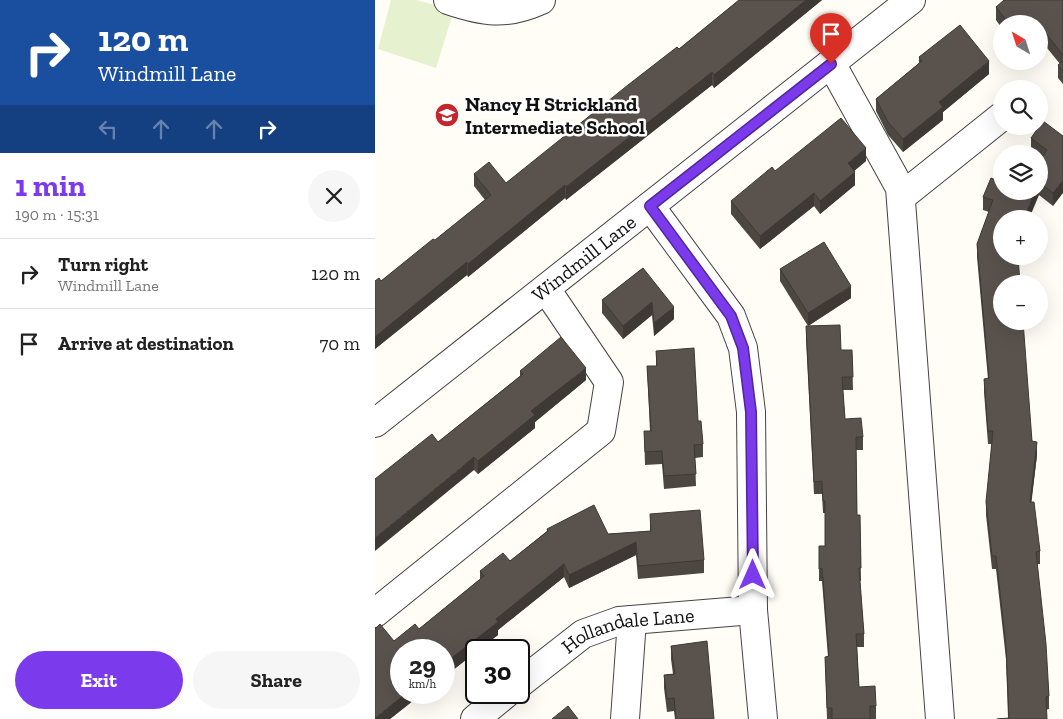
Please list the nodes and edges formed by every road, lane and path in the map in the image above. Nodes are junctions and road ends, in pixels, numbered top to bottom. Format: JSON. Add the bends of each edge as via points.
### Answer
{"nodes":[{"id":1,"x":448,"y":0,"type":"edge"},
{"id":2,"x":541,"y":0,"type":"edge"},
{"id":3,"x":911,"y":0,"type":"edge"},
{"id":4,"x":831,"y":64,"type":"junction"},
{"id":5,"x":993,"y":123,"type":"edge"},
{"id":6,"x":901,"y":197,"type":"junction"},
{"id":7,"x":650,"y":206,"type":"junction"},
{"id":8,"x":545,"y":289,"type":"junction"},
{"id":9,"x":375,"y":424,"type":"edge"},
{"id":10,"x":753,"y":610,"type":"junction"},
{"id":11,"x":375,"y":613,"type":"edge"},
{"id":12,"x":632,"y":620,"type":"junction"},
{"id":13,"x":530,"y":675,"type":"edge"},
{"id":14,"x":493,"y":704,"type":"edge"},
{"id":15,"x":475,"y":719,"type":"edge"},
{"id":16,"x":625,"y":719,"type":"edge"},
{"id":17,"x":763,"y":719,"type":"edge"},
{"id":18,"x":940,"y":719,"type":"edge"}],
"edges":[{"from":1,"to":2,"type":"street","via":[[479,10],[500,11],[523,8]]},
{"from":3,"to":4,"type":"street","name":"Windmill Lane"},
{"from":4,"to":6,"type":"street","via":[[900,188]]},
{"from":4,"to":7,"type":"street","name":"Windmill Lane"},
{"from":5,"to":6,"type":"street"},
{"from":6,"to":18,"type":"street"},
{"from":7,"to":8,"type":"street","name":"Windmill Lane"},
{"from":7,"to":10,"type":"street","via":[[731,316],[743,348],[751,412]]},
{"from":8,"to":9,"type":"street","name":"Windmill Lane"},
{"from":8,"to":11,"type":"street","via":[[609,382],[601,431]]},
{"from":10,"to":12,"type":"street","name":"Hollandale Lane"},
{"from":10,"to":17,"type":"street"},
{"from":12,"to":13,"type":"street","name":"Hollandale Lane","via":[[583,634]]},
{"from":12,"to":16,"type":"street"},
{"from":14,"to":15,"type":"street"}]}
